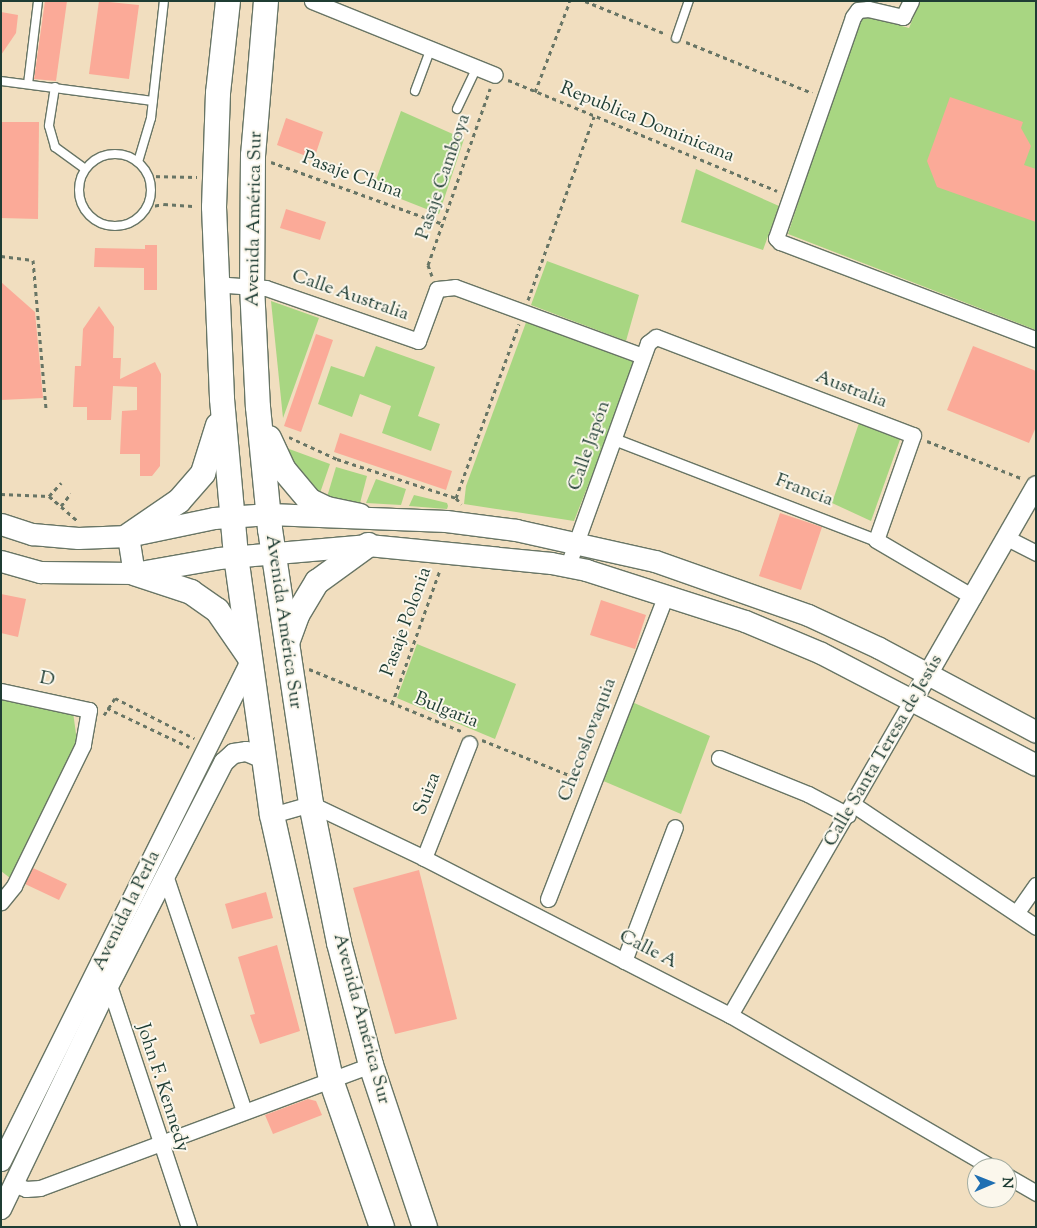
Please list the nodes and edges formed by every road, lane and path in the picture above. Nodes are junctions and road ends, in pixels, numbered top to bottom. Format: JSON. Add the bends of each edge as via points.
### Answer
{"nodes":[{"id":1,"x":38,"y":1,"type":"edge"},
{"id":2,"x":164,"y":1,"type":"edge"},
{"id":3,"x":228,"y":1,"type":"edge"},
{"id":4,"x":266,"y":1,"type":"edge"},
{"id":5,"x":312,"y":1,"type":"edge"},
{"id":6,"x":570,"y":1,"type":"edge"},
{"id":7,"x":585,"y":1,"type":"edge"},
{"id":8,"x":689,"y":1,"type":"edge"},
{"id":9,"x":911,"y":1,"type":"edge"},
{"id":10,"x":676,"y":38,"type":"junction"},
{"id":11,"x":431,"y":48,"type":"junction"},
{"id":12,"x":476,"y":67,"type":"junction"},
{"id":13,"x":495,"y":75,"type":"junction"},
{"id":14,"x":1,"y":81,"type":"edge"},
{"id":15,"x":28,"y":84,"type":"junction"},
{"id":16,"x":55,"y":87,"type":"junction"},
{"id":17,"x":415,"y":91,"type":"dead end"},
{"id":18,"x":534,"y":92,"type":"junction"},
{"id":19,"x":827,"y":99,"type":"junction"},
{"id":20,"x":153,"y":101,"type":"junction"},
{"id":21,"x":457,"y":109,"type":"dead end"},
{"id":22,"x":253,"y":155,"type":"junction"},
{"id":23,"x":138,"y":162,"type":"junction"},
{"id":24,"x":85,"y":169,"type":"junction"},
{"id":25,"x":148,"y":176,"type":"junction"},
{"id":26,"x":214,"y":177,"type":"junction"},
{"id":27,"x":790,"y":196,"type":"junction"},
{"id":28,"x":147,"y":206,"type":"junction"},
{"id":29,"x":214,"y":207,"type":"junction"},
{"id":30,"x":443,"y":224,"type":"junction"},
{"id":31,"x":1,"y":256,"type":"edge"},
{"id":32,"x":215,"y":284,"type":"junction"},
{"id":33,"x":252,"y":286,"type":"junction"},
{"id":34,"x":437,"y":289,"type":"junction"},
{"id":35,"x":651,"y":338,"type":"joint"},
{"id":36,"x":1036,"y":339,"type":"edge"},
{"id":37,"x":643,"y":356,"type":"junction"},
{"id":38,"x":222,"y":398,"type":"junction"},
{"id":39,"x":258,"y":407,"type":"junction"},
{"id":40,"x":46,"y":408,"type":"dead end"},
{"id":41,"x":284,"y":434,"type":"dead end"},
{"id":42,"x":913,"y":435,"type":"junction"},
{"id":43,"x":614,"y":439,"type":"junction"},
{"id":44,"x":61,"y":483,"type":"dead end"},
{"id":45,"x":1031,"y":483,"type":"edge"},
{"id":46,"x":71,"y":493,"type":"dead end"},
{"id":47,"x":1,"y":494,"type":"edge"},
{"id":48,"x":49,"y":496,"type":"junction"},
{"id":49,"x":61,"y":506,"type":"junction"},
{"id":50,"x":465,"y":510,"type":"dead end"},
{"id":51,"x":269,"y":514,"type":"junction"},
{"id":52,"x":232,"y":516,"type":"junction"},
{"id":53,"x":360,"y":516,"type":"junction"},
{"id":54,"x":1,"y":524,"type":"edge"},
{"id":55,"x":128,"y":536,"type":"junction"},
{"id":56,"x":78,"y":538,"type":"junction"},
{"id":57,"x":1006,"y":538,"type":"junction"},
{"id":58,"x":876,"y":540,"type":"junction"},
{"id":59,"x":577,"y":543,"type":"junction"},
{"id":60,"x":368,"y":545,"type":"junction"},
{"id":61,"x":448,"y":550,"type":"junction"},
{"id":62,"x":273,"y":552,"type":"junction"},
{"id":63,"x":1036,"y":553,"type":"edge"},
{"id":64,"x":236,"y":556,"type":"junction"},
{"id":65,"x":1,"y":561,"type":"edge"},
{"id":66,"x":567,"y":568,"type":"junction"},
{"id":67,"x":134,"y":573,"type":"junction"},
{"id":68,"x":666,"y":594,"type":"junction"},
{"id":69,"x":973,"y":597,"type":"junction"},
{"id":70,"x":288,"y":655,"type":"junction"},
{"id":71,"x":251,"y":659,"type":"junction"},
{"id":72,"x":928,"y":674,"type":"junction"},
{"id":73,"x":1,"y":691,"type":"edge"},
{"id":74,"x":912,"y":702,"type":"junction"},
{"id":75,"x":392,"y":704,"type":"junction"},
{"id":76,"x":86,"y":708,"type":"junction"},
{"id":77,"x":108,"y":708,"type":"junction"},
{"id":78,"x":1036,"y":732,"type":"edge"},
{"id":79,"x":469,"y":738,"type":"junction"},
{"id":80,"x":206,"y":750,"type":"junction"},
{"id":81,"x":720,"y":758,"type":"dead end"},
{"id":82,"x":264,"y":759,"type":"junction"},
{"id":83,"x":1036,"y":765,"type":"edge"},
{"id":84,"x":593,"y":784,"type":"junction"},
{"id":85,"x":311,"y":804,"type":"junction"},
{"id":86,"x":851,"y":810,"type":"junction"},
{"id":87,"x":272,"y":815,"type":"junction"},
{"id":88,"x":675,"y":827,"type":"dead end"},
{"id":89,"x":424,"y":858,"type":"junction"},
{"id":90,"x":165,"y":875,"type":"junction"},
{"id":91,"x":6,"y":883,"type":"edge"},
{"id":92,"x":1036,"y":885,"type":"edge"},
{"id":93,"x":548,"y":899,"type":"dead end"},
{"id":94,"x":1,"y":902,"type":"edge"},
{"id":95,"x":1017,"y":912,"type":"junction"},
{"id":96,"x":1036,"y":927,"type":"edge"},
{"id":97,"x":103,"y":960,"type":"junction"},
{"id":98,"x":624,"y":961,"type":"junction"},
{"id":99,"x":108,"y":986,"type":"junction"},
{"id":100,"x":730,"y":1015,"type":"junction"},
{"id":101,"x":371,"y":1064,"type":"junction"},
{"id":102,"x":331,"y":1080,"type":"junction"},
{"id":103,"x":244,"y":1111,"type":"junction"},
{"id":104,"x":159,"y":1144,"type":"junction"},
{"id":105,"x":2,"y":1156,"type":"edge"},
{"id":106,"x":976,"y":1158,"type":"edge"},
{"id":107,"x":22,"y":1164,"type":"junction"},
{"id":108,"x":1017,"y":1182,"type":"edge"},
{"id":109,"x":13,"y":1184,"type":"junction"},
{"id":110,"x":1036,"y":1193,"type":"edge"},
{"id":111,"x":1,"y":1209,"type":"edge"},
{"id":112,"x":189,"y":1227,"type":"edge"},
{"id":113,"x":382,"y":1227,"type":"edge"},
{"id":114,"x":426,"y":1227,"type":"edge"}],
"edges":[{"from":1,"to":15,"type":"lane"},
{"from":2,"to":20,"type":"lane"},
{"from":3,"to":26,"type":"main road","name":"Avenida América Sur","via":[[218,93]]},
{"from":4,"to":22,"type":"main road","name":"Avenida América Sur"},
{"from":5,"to":11,"type":"street"},
{"from":6,"to":18,"type":"path"},
{"from":7,"to":10,"type":"path"},
{"from":8,"to":10,"type":"lane"},
{"from":9,"to":19,"type":"street","via":[[903,17],[858,10]]},
{"from":10,"to":19,"type":"path"},
{"from":11,"to":12,"type":"street"},
{"from":11,"to":17,"type":"lane"},
{"from":12,"to":13,"type":"street"},
{"from":12,"to":21,"type":"lane"},
{"from":13,"to":18,"type":"path","name":"Republica Dominicana"},
{"from":13,"to":30,"type":"path","name":"Pasaje Camboya"},
{"from":14,"to":15,"type":"lane"},
{"from":15,"to":16,"type":"lane"},
{"from":16,"to":20,"type":"lane"},
{"from":16,"to":24,"type":"lane","via":[[49,126],[55,147]]},
{"from":18,"to":27,"type":"path","name":"Republica Dominicana"},
{"from":19,"to":27,"type":"street"},
{"from":20,"to":23,"type":"lane"},
{"from":22,"to":30,"type":"path","name":"Pasaje China"},
{"from":22,"to":33,"type":"main road","name":"Avenida América Sur"},
{"from":23,"to":24,"type":"lane","via":[[125,155],[110,154],[96,159]]},
{"from":23,"to":25,"type":"lane"},
{"from":24,"to":28,"type":"lane","via":[[80,182],[80,197],[85,211],[96,221],[110,226],[124,225],[138,218]]},
{"from":25,"to":26,"type":"path"},
{"from":25,"to":28,"type":"lane","via":[[151,191]]},
{"from":26,"to":29,"type":"main road","name":"Avenida América Sur"},
{"from":27,"to":36,"type":"street","via":[[776,231],[780,242]]},
{"from":28,"to":29,"type":"path"},
{"from":29,"to":32,"type":"main road","name":"Avenida América Sur"},
{"from":30,"to":34,"type":"path","name":"Pasaje Camboya","via":[[428,265]]},
{"from":31,"to":40,"type":"path","via":[[33,260]]},
{"from":32,"to":33,"type":"street","name":"Calle Australia"},
{"from":32,"to":38,"type":"main road","name":"Avenida América Sur"},
{"from":33,"to":34,"type":"street","name":"Calle Australia","via":[[418,341]]},
{"from":33,"to":39,"type":"main road","name":"Avenida América Sur"},
{"from":34,"to":37,"type":"street","via":[[455,287]]},
{"from":35,"to":37,"type":"street","name":"Calle Japón"},
{"from":35,"to":42,"type":"street","name":"Australia"},
{"from":37,"to":43,"type":"street","name":"Calle Japón"},
{"from":38,"to":52,"type":"main road","name":"Avenida América Sur"},
{"from":38,"to":55,"type":"main road","via":[[210,460],[204,473],[179,501]]},
{"from":39,"to":51,"type":"main road","name":"Avenida América Sur"},
{"from":39,"to":53,"type":"main road","via":[[278,460],[310,501],[327,509]]},
{"from":41,"to":50,"type":"path","via":[[336,459],[456,498]]},
{"from":42,"to":45,"type":"path"},
{"from":42,"to":58,"type":"street"},
{"from":43,"to":58,"type":"street","name":"Francia"},
{"from":43,"to":59,"type":"street","name":"Calle Japón"},
{"from":44,"to":48,"type":"path"},
{"from":45,"to":57,"type":"street","name":"Calle Santa Teresa de Jesús"},
{"from":46,"to":49,"type":"path"},
{"from":47,"to":48,"type":"path"},
{"from":48,"to":49,"type":"path"},
{"from":49,"to":56,"type":"path","via":[[78,521]]},
{"from":51,"to":52,"type":"main road"},
{"from":51,"to":53,"type":"main road"},
{"from":51,"to":62,"type":"main road","name":"Avenida América Sur"},
{"from":52,"to":55,"type":"main road"},
{"from":52,"to":64,"type":"main road","name":"Avenida América Sur"},
{"from":53,"to":59,"type":"main road","via":[[485,525]]},
{"from":54,"to":56,"type":"main road","via":[[32,534]]},
{"from":55,"to":56,"type":"main road"},
{"from":55,"to":67,"type":"main road"},
{"from":57,"to":63,"type":"street"},
{"from":57,"to":69,"type":"street","name":"Calle Santa Teresa de Jesús"},
{"from":58,"to":69,"type":"street","name":"Francia"},
{"from":59,"to":66,"type":"street","name":"Calle Japón"},
{"from":59,"to":72,"type":"main road","via":[[655,561],[808,615]]},
{"from":60,"to":61,"type":"main road"},
{"from":60,"to":62,"type":"main road"},
{"from":60,"to":70,"type":"main road","via":[[318,582],[297,615]]},
{"from":61,"to":66,"type":"main road"},
{"from":61,"to":75,"type":"path","name":"Pasaje Polonia"},
{"from":62,"to":64,"type":"main road"},
{"from":62,"to":70,"type":"main road","name":"Avenida América Sur"},
{"from":64,"to":67,"type":"main road"},
{"from":64,"to":71,"type":"main road","name":"Avenida América Sur"},
{"from":65,"to":67,"type":"main road","via":[[40,572]]},
{"from":66,"to":68,"type":"main road"},
{"from":67,"to":71,"type":"main road","via":[[191,592],[217,610]]},
{"from":68,"to":74,"type":"main road","via":[[745,621],[821,653]]},
{"from":68,"to":84,"type":"street","name":"Checoslovaquia"},
{"from":69,"to":72,"type":"street","name":"Calle Santa Teresa de Jesús"},
{"from":70,"to":75,"type":"path","name":"Bulgaria","via":[[301,666]]},
{"from":70,"to":85,"type":"main road","name":"Avenida América Sur"},
{"from":71,"to":80,"type":"street","name":"Avenida la Perla"},
{"from":71,"to":82,"type":"main road","name":"Avenida América Sur"},
{"from":72,"to":74,"type":"street","name":"Calle Santa Teresa de Jesús"},
{"from":72,"to":78,"type":"main road"},
{"from":73,"to":76,"type":"street","name":"D"},
{"from":74,"to":83,"type":"main road"},
{"from":74,"to":86,"type":"street","name":"Calle Santa Teresa de Jesús"},
{"from":75,"to":79,"type":"path","name":"Bulgaria"},
{"from":76,"to":77,"type":"path"},
{"from":76,"to":91,"type":"street","via":[[83,745],[14,886]]},
{"from":77,"to":80,"type":"path"},
{"from":77,"to":80,"type":"path","via":[[115,698]]},
{"from":79,"to":84,"type":"path","name":"Bulgaria"},
{"from":79,"to":89,"type":"street","name":"Suiza"},
{"from":80,"to":97,"type":"street","name":"Avenida la Perla"},
{"from":81,"to":86,"type":"street"},
{"from":82,"to":87,"type":"main road","name":"Avenida América Sur"},
{"from":82,"to":90,"type":"street","name":"Avenida la Perla","via":[[246,751],[233,753],[223,762]]},
{"from":84,"to":93,"type":"street","name":"Checoslovaquia"},
{"from":85,"to":87,"type":"street"},
{"from":85,"to":89,"type":"street","name":"Calle A"},
{"from":85,"to":101,"type":"main road","name":"Avenida América Sur","via":[[339,943]]},
{"from":86,"to":95,"type":"street"},
{"from":86,"to":100,"type":"street","name":"Calle Santa Teresa de Jesús"},
{"from":87,"to":102,"type":"main road","name":"Avenida América Sur"},
{"from":88,"to":98,"type":"street"},
{"from":89,"to":98,"type":"street","name":"Calle A"},
{"from":90,"to":99,"type":"street","name":"Avenida la Perla"},
{"from":90,"to":103,"type":"street"},
{"from":91,"to":94,"type":"street"},
{"from":92,"to":95,"type":"street"},
{"from":95,"to":96,"type":"street"},
{"from":97,"to":99,"type":"street","name":"John F. Kennedy"},
{"from":97,"to":105,"type":"street","name":"Avenida la Perla"},
{"from":98,"to":100,"type":"street","name":"Calle A"},
{"from":99,"to":104,"type":"street","name":"John F. Kennedy"},
{"from":99,"to":107,"type":"street","name":"Avenida la Perla"},
{"from":100,"to":106,"type":"street","name":"Calle A"},
{"from":101,"to":102,"type":"street"},
{"from":101,"to":114,"type":"main road","name":"Avenida América Sur"},
{"from":102,"to":103,"type":"street"},
{"from":102,"to":113,"type":"main road","name":"Avenida América Sur"},
{"from":103,"to":104,"type":"street"},
{"from":104,"to":109,"type":"street","via":[[40,1188],[26,1189]]},
{"from":104,"to":112,"type":"street","name":"John F. Kennedy"},
{"from":105,"to":107,"type":"street"},
{"from":107,"to":109,"type":"street","name":"Avenida la Perla"},
{"from":108,"to":110,"type":"street"},
{"from":109,"to":111,"type":"street","name":"Avenida la Perla"}]}
